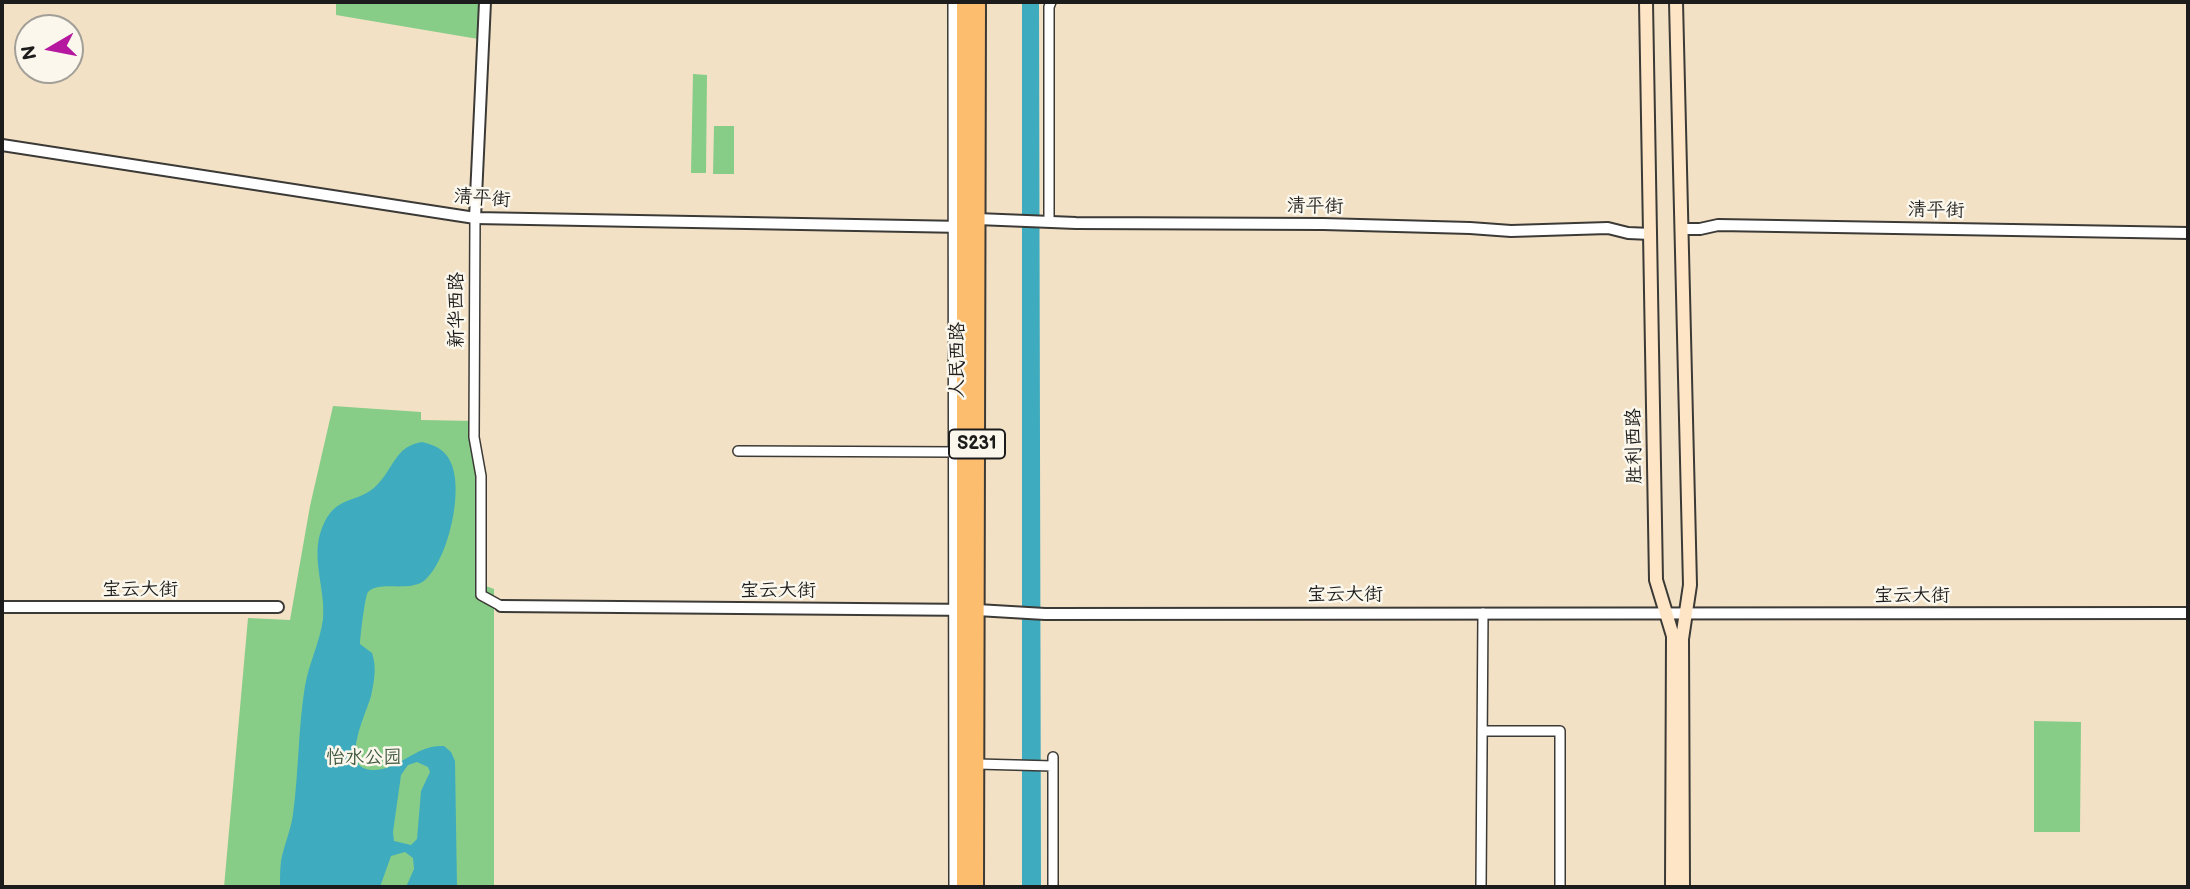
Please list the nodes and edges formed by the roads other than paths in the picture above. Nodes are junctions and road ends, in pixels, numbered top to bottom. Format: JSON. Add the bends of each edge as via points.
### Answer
{"nodes":[{"id":1,"x":485,"y":2,"type":"edge"},
{"id":2,"x":953,"y":2,"type":"edge"},
{"id":3,"x":964,"y":2,"type":"edge"},
{"id":4,"x":978,"y":2,"type":"edge"},
{"id":5,"x":1051,"y":2,"type":"edge"},
{"id":6,"x":1646,"y":2,"type":"edge"},
{"id":7,"x":1676,"y":2,"type":"edge"},
{"id":8,"x":2,"y":145,"type":"edge"},
{"id":9,"x":475,"y":218,"type":"junction"},
{"id":10,"x":1046,"y":221,"type":"junction"},
{"id":11,"x":966,"y":224,"type":"junction"},
{"id":12,"x":1683,"y":229,"type":"junction"},
{"id":13,"x":2188,"y":233,"type":"edge"},
{"id":14,"x":1651,"y":234,"type":"junction"},
{"id":15,"x":738,"y":451,"type":"dead end"},
{"id":16,"x":959,"y":452,"type":"junction"},
{"id":17,"x":501,"y":606,"type":"joint"},
{"id":18,"x":2,"y":607,"type":"edge"},
{"id":19,"x":278,"y":607,"type":"dead end"},
{"id":20,"x":965,"y":609,"type":"junction"},
{"id":21,"x":1482,"y":613,"type":"junction"},
{"id":22,"x":1666,"y":613,"type":"junction"},
{"id":23,"x":1686,"y":613,"type":"junction"},
{"id":24,"x":2188,"y":614,"type":"edge"},
{"id":25,"x":1482,"y":731,"type":"junction"},
{"id":26,"x":977,"y":765,"type":"junction"},
{"id":27,"x":954,"y":887,"type":"edge"},
{"id":28,"x":964,"y":887,"type":"edge"},
{"id":29,"x":976,"y":887,"type":"edge"},
{"id":30,"x":1053,"y":887,"type":"edge"},
{"id":31,"x":1481,"y":887,"type":"edge"},
{"id":32,"x":1560,"y":887,"type":"edge"},
{"id":33,"x":1672,"y":887,"type":"edge"},
{"id":34,"x":1683,"y":887,"type":"edge"}],
"edges":[{"from":1,"to":9,"type":"street","name":"新华西路"},
{"from":2,"to":11,"type":"street"},
{"from":3,"to":11,"type":"main road","name":"人民西路","number":"S231"},
{"from":4,"to":11,"type":"main road","name":"人民西路","number":"S231"},
{"from":5,"to":10,"type":"street"},
{"from":6,"to":14,"type":"main road","name":"胜利西路"},
{"from":7,"to":12,"type":"main road"},
{"from":8,"to":9,"type":"street","name":"清平街"},
{"from":9,"to":11,"type":"street","name":"清平街"},
{"from":9,"to":17,"type":"street","name":"新华西路","via":[[474,437],[481,476],[481,595]]},
{"from":10,"to":11,"type":"street","name":"清平街"},
{"from":10,"to":14,"type":"street","name":"清平街","via":[[1511,231],[1608,228]]},
{"from":11,"to":16,"type":"main road","name":"人民西路","number":"S231"},
{"from":11,"to":20,"type":"main road","name":"人民西路","number":"S231"},
{"from":12,"to":13,"type":"street","name":"清平街","via":[[1718,225]]},
{"from":12,"to":23,"type":"main road","via":[[1690,584]]},
{"from":14,"to":22,"type":"main road","name":"胜利西路","via":[[1656,580]]},
{"from":15,"to":16,"type":"street"},
{"from":16,"to":20,"type":"main road","name":"人民西路","number":"S231"},
{"from":17,"to":20,"type":"street","name":"宝云大街"},
{"from":18,"to":19,"type":"street","name":"宝云大街"},
{"from":20,"to":21,"type":"street","name":"宝云大街","via":[[1045,614]]},
{"from":20,"to":26,"type":"main road","name":"人民西路","number":"S231"},
{"from":20,"to":27,"type":"street"},
{"from":20,"to":28,"type":"main road","name":"人民西路","number":"S231"},
{"from":21,"to":22,"type":"street","name":"宝云大街"},
{"from":21,"to":25,"type":"street"},
{"from":22,"to":23,"type":"street","name":"宝云大街"},
{"from":22,"to":33,"type":"main road","name":"胜利西路","via":[[1673,636]]},
{"from":23,"to":24,"type":"street","name":"宝云大街"},
{"from":23,"to":34,"type":"main road","via":[[1682,639]]},
{"from":25,"to":31,"type":"street"},
{"from":25,"to":32,"type":"street","via":[[1560,731]]},
{"from":26,"to":29,"type":"main road","name":"人民西路","number":"S231"},
{"from":26,"to":30,"type":"street","via":[[1050,763]]}]}
